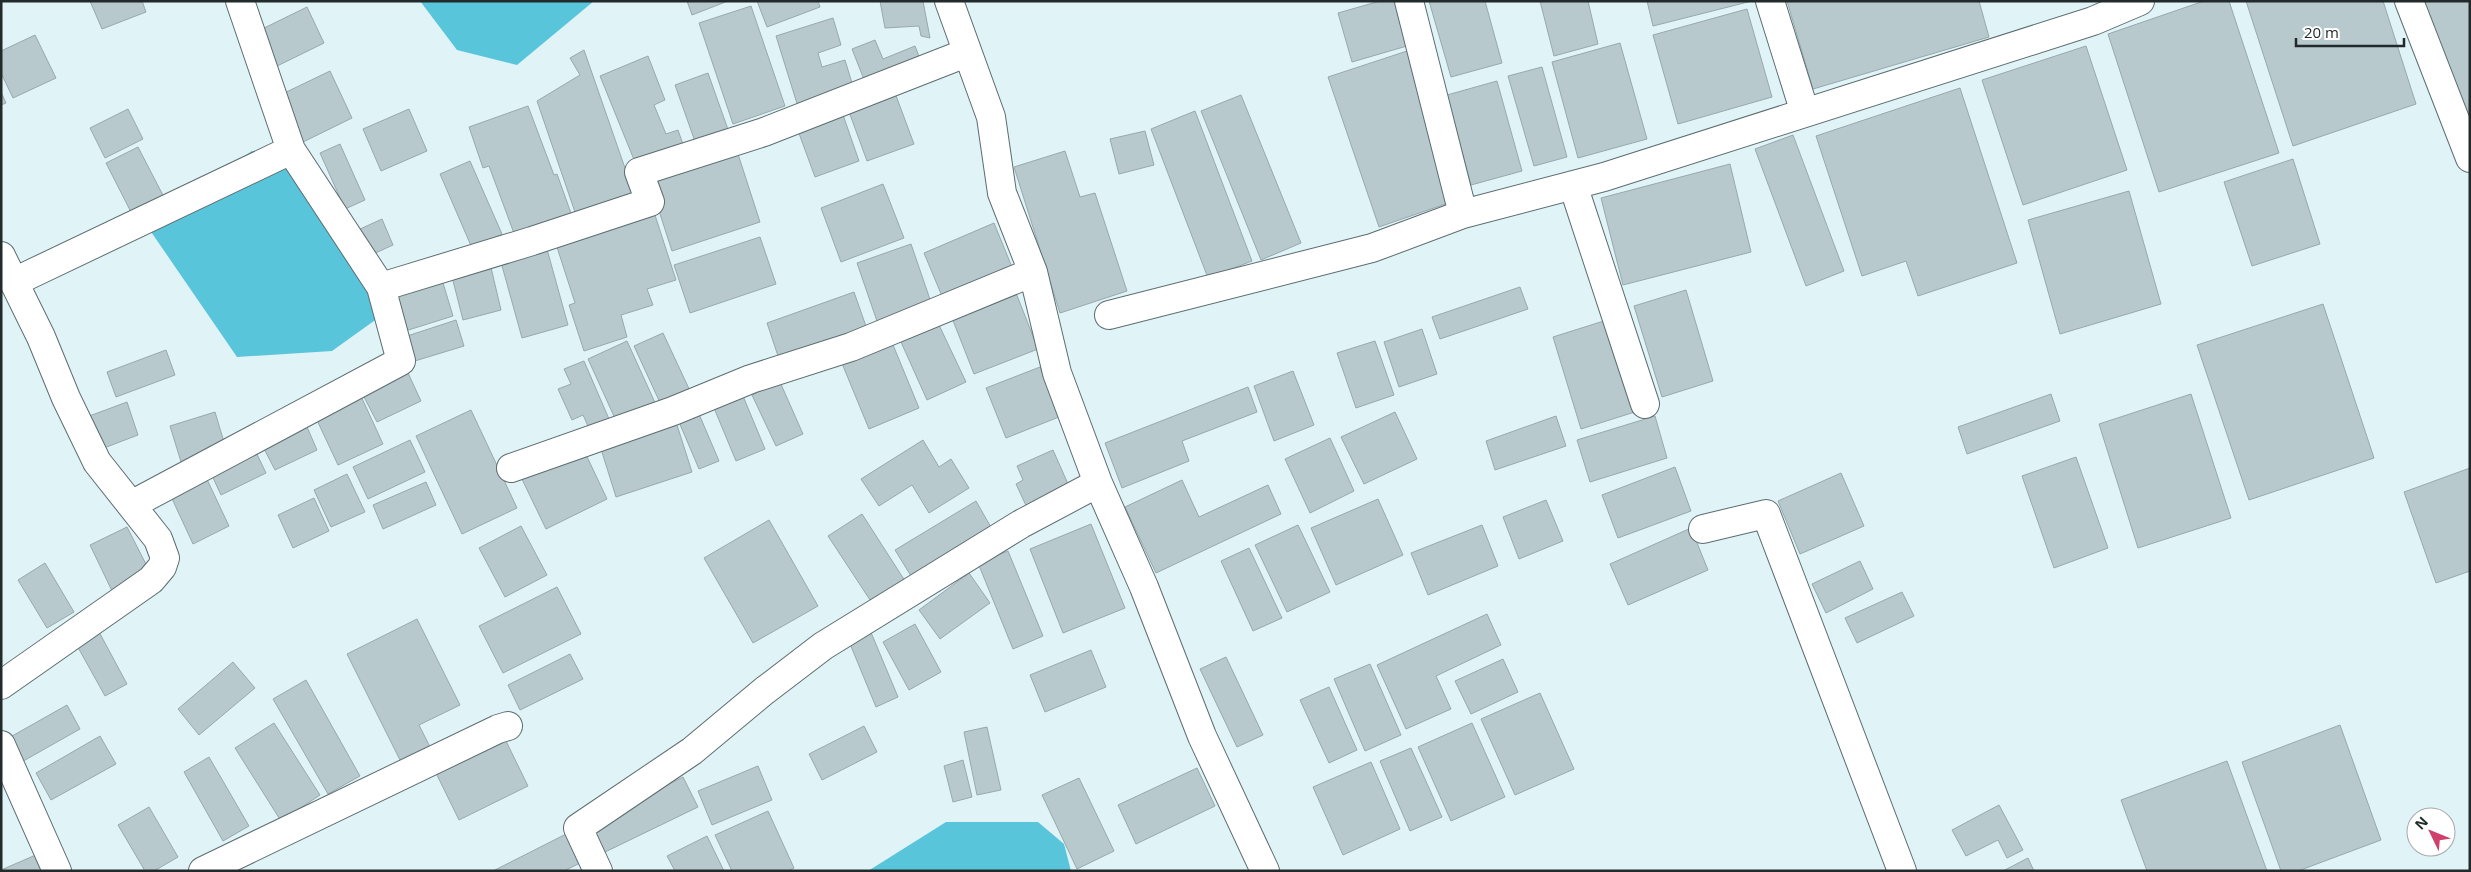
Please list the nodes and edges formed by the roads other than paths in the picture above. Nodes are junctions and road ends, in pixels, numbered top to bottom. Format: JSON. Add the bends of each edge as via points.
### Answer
{"nodes":[{"id":1,"x":240,"y":1,"type":"edge"},
{"id":2,"x":949,"y":1,"type":"edge"},
{"id":3,"x":1409,"y":1,"type":"edge"},
{"id":4,"x":1770,"y":1,"type":"edge"},
{"id":5,"x":2140,"y":1,"type":"edge"},
{"id":6,"x":2409,"y":1,"type":"edge"},
{"id":7,"x":966,"y":53,"type":"junction"},
{"id":8,"x":1805,"y":113,"type":"junction"},
{"id":9,"x":291,"y":150,"type":"junction"},
{"id":10,"x":2470,"y":158,"type":"edge"},
{"id":11,"x":1573,"y":185,"type":"junction"},
{"id":12,"x":1463,"y":214,"type":"junction"},
{"id":13,"x":1,"y":256,"type":"edge"},
{"id":14,"x":1033,"y":272,"type":"junction"},
{"id":15,"x":14,"y":282,"type":"junction"},
{"id":16,"x":381,"y":287,"type":"junction"},
{"id":17,"x":1109,"y":315,"type":"dead end"},
{"id":18,"x":1645,"y":404,"type":"dead end"},
{"id":19,"x":511,"y":468,"type":"dead end"},
{"id":20,"x":1098,"y":483,"type":"junction"},
{"id":21,"x":130,"y":505,"type":"junction"},
{"id":22,"x":1703,"y":529,"type":"dead end"},
{"id":23,"x":1,"y":685,"type":"edge"},
{"id":24,"x":508,"y":726,"type":"dead end"},
{"id":25,"x":1,"y":745,"type":"edge"},
{"id":26,"x":57,"y":871,"type":"edge"},
{"id":27,"x":203,"y":871,"type":"edge"},
{"id":28,"x":598,"y":871,"type":"edge"},
{"id":29,"x":1265,"y":871,"type":"edge"},
{"id":30,"x":1902,"y":871,"type":"edge"}],
"edges":[{"from":1,"to":9,"type":"street"},
{"from":2,"to":7,"type":"street"},
{"from":3,"to":12,"type":"street"},
{"from":4,"to":8,"type":"street"},
{"from":5,"to":8,"type":"street","via":[[2093,21]]},
{"from":6,"to":10,"type":"street"},
{"from":7,"to":14,"type":"street","via":[[990,117],[1002,193]]},
{"from":7,"to":16,"type":"street","via":[[764,132],[639,172],[650,202]]},
{"from":8,"to":11,"type":"street"},
{"from":9,"to":15,"type":"street"},
{"from":9,"to":16,"type":"street"},
{"from":11,"to":12,"type":"street"},
{"from":11,"to":18,"type":"street"},
{"from":12,"to":17,"type":"street","via":[[1372,248]]},
{"from":13,"to":15,"type":"street"},
{"from":14,"to":19,"type":"street","via":[[851,347],[751,379],[673,411]]},
{"from":14,"to":20,"type":"street","via":[[1057,373]]},
{"from":15,"to":21,"type":"street","via":[[97,462]]},
{"from":16,"to":21,"type":"street","via":[[401,362]]},
{"from":20,"to":28,"type":"street","via":[[1022,524],[823,646],[692,750],[578,828]]},
{"from":20,"to":29,"type":"street","via":[[1144,587],[1202,736]]},
{"from":21,"to":23,"type":"street","via":[[158,539],[165,558],[162,567],[151,580]]},
{"from":22,"to":30,"type":"street","via":[[1766,514]]},
{"from":24,"to":27,"type":"street"},
{"from":25,"to":26,"type":"street"}]}
